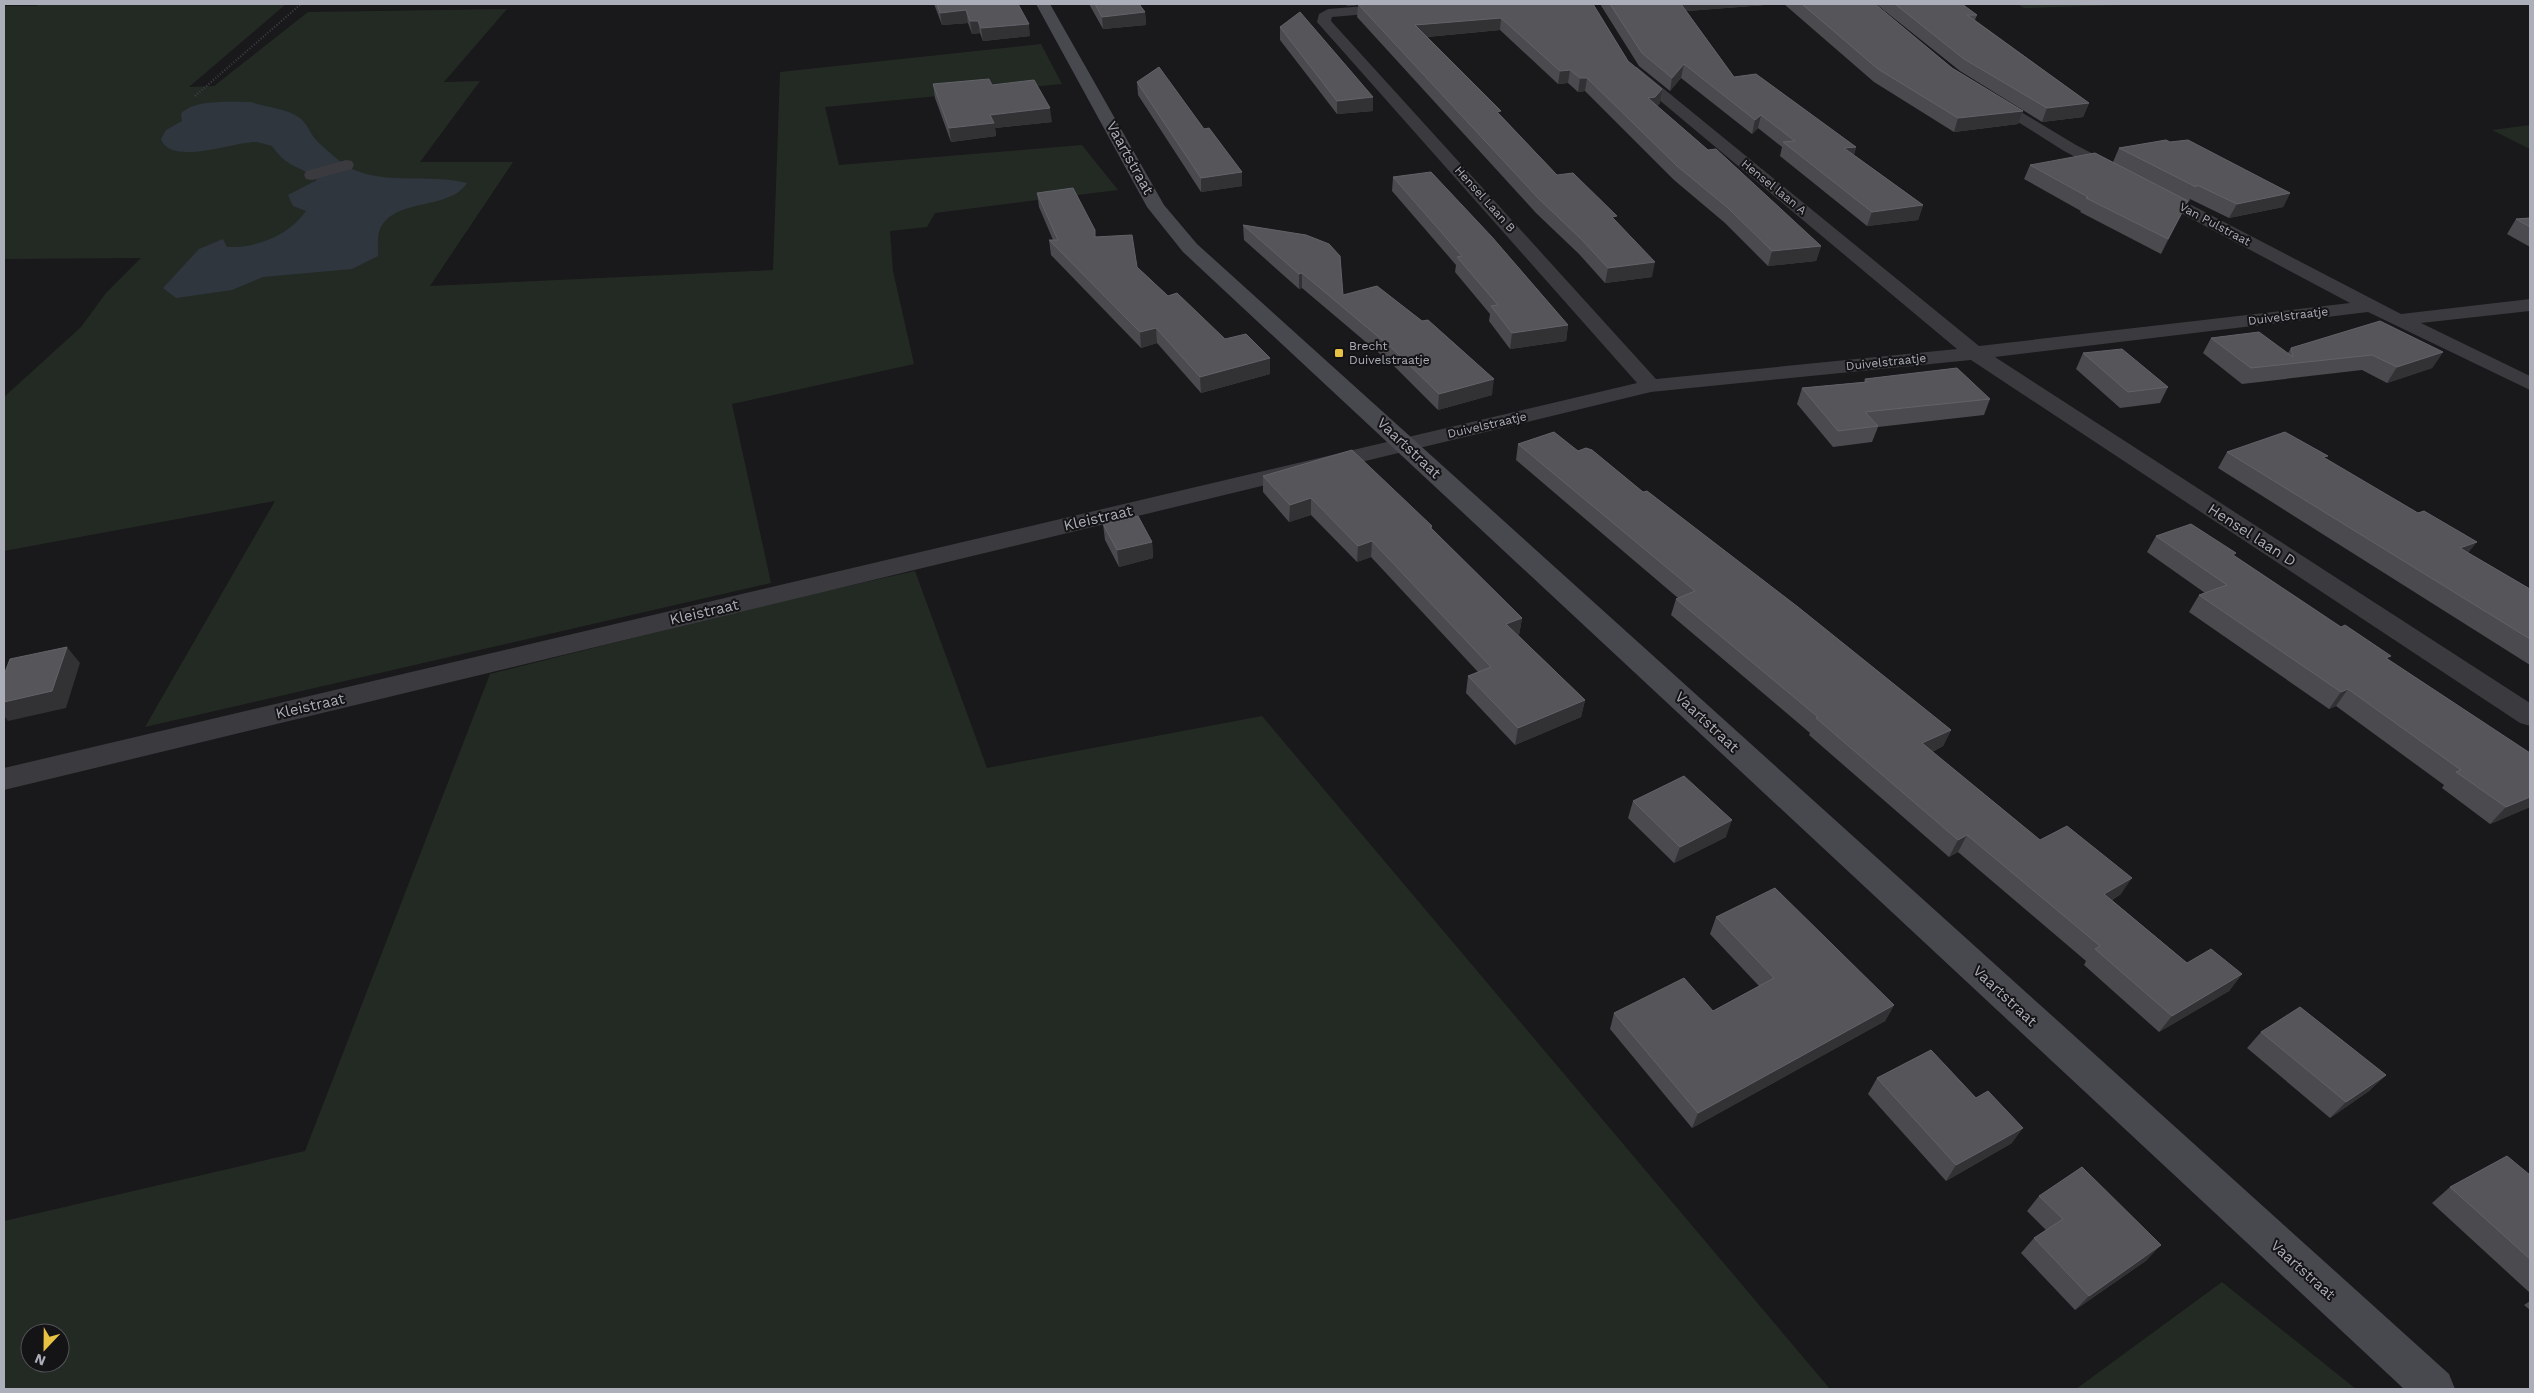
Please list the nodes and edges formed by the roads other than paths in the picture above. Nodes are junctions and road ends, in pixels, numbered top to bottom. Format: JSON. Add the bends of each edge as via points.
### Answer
{"nodes":[{"id":1,"x":1043,"y":4,"type":"edge"},
{"id":2,"x":1438,"y":4,"type":"edge"},
{"id":3,"x":1622,"y":55,"type":"edge"},
{"id":4,"x":1971,"y":86,"type":"edge"},
{"id":5,"x":346,"y":165,"type":"dead end"},
{"id":6,"x":312,"y":175,"type":"dead end"},
{"id":7,"x":2530,"y":305,"type":"edge"},
{"id":8,"x":2372,"y":306,"type":"junction"},
{"id":9,"x":2398,"y":320,"type":"junction"},
{"id":10,"x":1976,"y":353,"type":"junction"},
{"id":11,"x":2530,"y":384,"type":"edge"},
{"id":12,"x":1651,"y":386,"type":"junction"},
{"id":13,"x":1405,"y":444,"type":"junction"},
{"id":14,"x":2530,"y":716,"type":"edge"},
{"id":15,"x":4,"y":780,"type":"edge"},
{"id":16,"x":2434,"y":1389,"type":"edge"}],
"edges":[{"from":1,"to":13,"type":"main road","name":"Vaartstraat","via":[[1156,208],[1190,248]]},
{"from":2,"to":12,"type":"street","name":"Hensel Laan B","via":[[1328,13],[1324,22]]},
{"from":3,"to":10,"type":"street","name":"Hensel laan A","via":[[1632,70]]},
{"from":4,"to":8,"type":"street","name":"Van Pulstraat","via":[[2070,148]]},
{"from":5,"to":6,"type":"street"},
{"from":7,"to":9,"type":"street"},
{"from":8,"to":9,"type":"street","name":"Van Pulstraat"},
{"from":8,"to":10,"type":"street","name":"Duivelstraatje"},
{"from":9,"to":11,"type":"street","name":"Van Pulstraat"},
{"from":10,"to":12,"type":"street","name":"Duivelstraatje"},
{"from":10,"to":14,"type":"street","name":"Hensel laan D"},
{"from":12,"to":13,"type":"street","name":"Duivelstraatje"},
{"from":13,"to":15,"type":"street","name":"Kleistraat"},
{"from":13,"to":16,"type":"main road","name":"Vaartstraat"}]}
